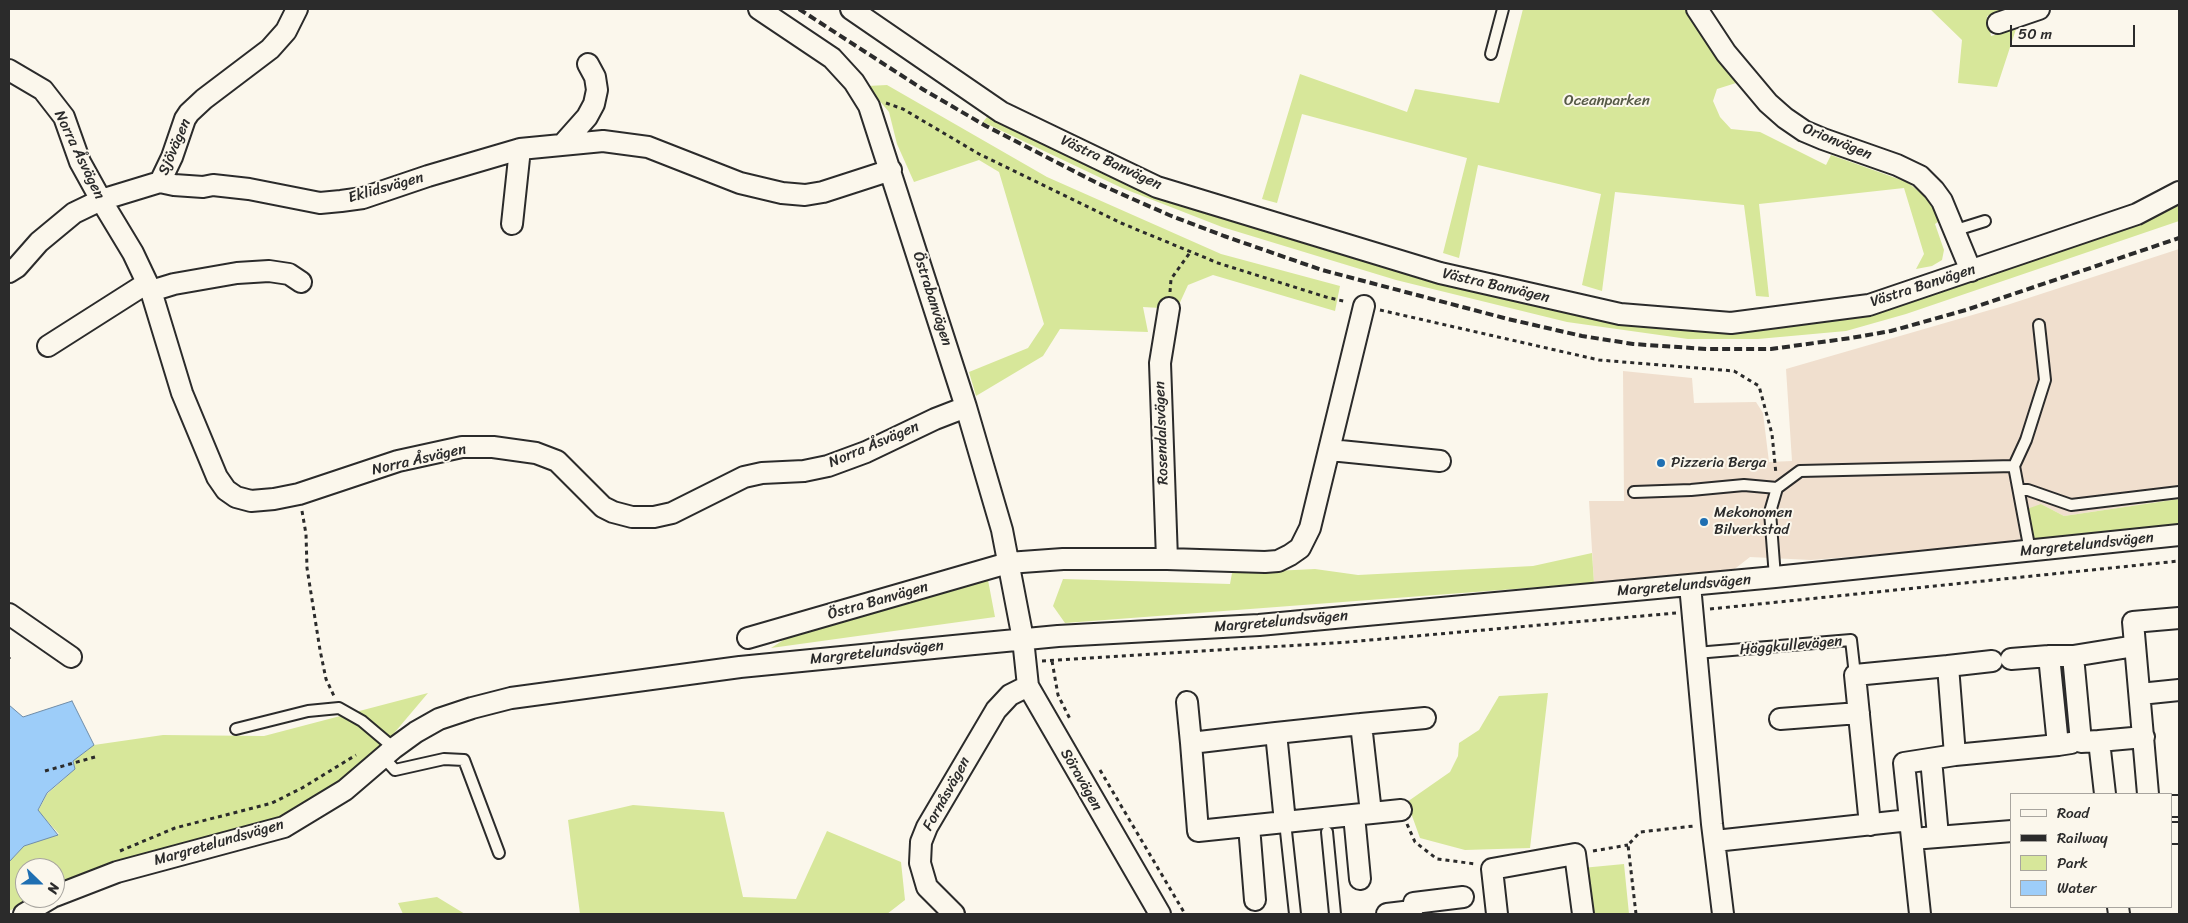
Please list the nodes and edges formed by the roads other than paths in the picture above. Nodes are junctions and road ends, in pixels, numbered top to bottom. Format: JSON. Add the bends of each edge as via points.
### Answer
{"nodes":[{"id":1,"x":297,"y":9,"type":"edge"},
{"id":2,"x":759,"y":9,"type":"edge"},
{"id":3,"x":851,"y":9,"type":"edge"},
{"id":4,"x":1504,"y":9,"type":"edge"},
{"id":5,"x":1697,"y":9,"type":"edge"},
{"id":6,"x":2039,"y":9,"type":"edge"},
{"id":7,"x":1998,"y":23,"type":"dead end"},
{"id":8,"x":1492,"y":54,"type":"dead end"},
{"id":9,"x":588,"y":64,"type":"dead end"},
{"id":10,"x":9,"y":70,"type":"edge"},
{"id":11,"x":564,"y":144,"type":"junction"},
{"id":12,"x":520,"y":149,"type":"junction"},
{"id":13,"x":891,"y":170,"type":"junction"},
{"id":14,"x":160,"y":182,"type":"junction"},
{"id":15,"x":2179,"y":192,"type":"edge"},
{"id":16,"x":101,"y":200,"type":"junction"},
{"id":17,"x":1985,"y":221,"type":"dead end"},
{"id":18,"x":512,"y":224,"type":"dead end"},
{"id":19,"x":1953,"y":231,"type":"junction"},
{"id":20,"x":1971,"y":271,"type":"junction"},
{"id":21,"x":9,"y":272,"type":"edge"},
{"id":22,"x":301,"y":282,"type":"dead end"},
{"id":23,"x":149,"y":287,"type":"junction"},
{"id":24,"x":1364,"y":306,"type":"road end"},
{"id":25,"x":1169,"y":308,"type":"road end"},
{"id":26,"x":2040,"y":325,"type":"dead end"},
{"id":27,"x":48,"y":346,"type":"dead end"},
{"id":28,"x":966,"y":407,"type":"junction"},
{"id":29,"x":1330,"y":450,"type":"junction"},
{"id":30,"x":1440,"y":461,"type":"dead end"},
{"id":31,"x":2014,"y":466,"type":"junction"},
{"id":32,"x":1777,"y":488,"type":"junction"},
{"id":33,"x":2020,"y":490,"type":"junction"},
{"id":34,"x":1634,"y":492,"type":"dead end"},
{"id":35,"x":2179,"y":492,"type":"edge"},
{"id":36,"x":2179,"y":535,"type":"edge"},
{"id":37,"x":2030,"y":551,"type":"junction"},
{"id":38,"x":1167,"y":559,"type":"junction"},
{"id":39,"x":1008,"y":563,"type":"junction"},
{"id":40,"x":1776,"y":577,"type":"junction"},
{"id":41,"x":1690,"y":585,"type":"junction"},
{"id":42,"x":9,"y":614,"type":"edge"},
{"id":43,"x":2179,"y":618,"type":"edge"},
{"id":44,"x":748,"y":638,"type":"dead end"},
{"id":45,"x":1023,"y":639,"type":"junction"},
{"id":46,"x":2135,"y":646,"type":"junction"},
{"id":47,"x":1696,"y":653,"type":"junction"},
{"id":48,"x":71,"y":656,"type":"dead end"},
{"id":49,"x":2049,"y":656,"type":"junction"},
{"id":50,"x":2073,"y":656,"type":"junction"},
{"id":51,"x":1948,"y":666,"type":"junction"},
{"id":52,"x":1855,"y":675,"type":"junction"},
{"id":53,"x":1028,"y":686,"type":"junction"},
{"id":54,"x":2179,"y":690,"type":"edge"},
{"id":55,"x":2140,"y":694,"type":"junction"},
{"id":56,"x":1187,"y":702,"type":"dead end"},
{"id":57,"x":1858,"y":713,"type":"junction"},
{"id":58,"x":1425,"y":718,"type":"dead end"},
{"id":59,"x":1780,"y":718,"type":"dead end"},
{"id":60,"x":1361,"y":724,"type":"junction"},
{"id":61,"x":236,"y":729,"type":"dead end"},
{"id":62,"x":1276,"y":733,"type":"junction"},
{"id":63,"x":2144,"y":736,"type":"junction"},
{"id":64,"x":2090,"y":742,"type":"junction"},
{"id":65,"x":1191,"y":743,"type":"junction"},
{"id":66,"x":2058,"y":745,"type":"junction"},
{"id":67,"x":389,"y":753,"type":"junction"},
{"id":68,"x":1955,"y":755,"type":"junction"},
{"id":69,"x":1931,"y":759,"type":"junction"},
{"id":70,"x":2105,"y":793,"type":"edge"},
{"id":71,"x":2148,"y":793,"type":"edge"},
{"id":72,"x":1401,"y":810,"type":"road end"},
{"id":73,"x":1363,"y":814,"type":"junction"},
{"id":74,"x":1285,"y":822,"type":"junction"},
{"id":75,"x":1870,"y":825,"type":"junction"},
{"id":76,"x":1249,"y":826,"type":"junction"},
{"id":77,"x":1911,"y":830,"type":"junction"},
{"id":78,"x":2010,"y":830,"type":"edge"},
{"id":79,"x":1326,"y":832,"type":"dead end"},
{"id":80,"x":1713,"y":832,"type":"junction"},
{"id":81,"x":1938,"y":836,"type":"junction"},
{"id":82,"x":499,"y":853,"type":"dead end"},
{"id":83,"x":1360,"y":879,"type":"dead end"},
{"id":84,"x":65,"y":892,"type":"edge"},
{"id":85,"x":1463,"y":897,"type":"dead end"},
{"id":86,"x":1255,"y":900,"type":"dead end"},
{"id":87,"x":954,"y":914,"type":"edge"},
{"id":88,"x":1160,"y":914,"type":"edge"},
{"id":89,"x":1295,"y":914,"type":"edge"},
{"id":90,"x":1335,"y":914,"type":"edge"},
{"id":91,"x":1387,"y":914,"type":"edge"},
{"id":92,"x":1497,"y":914,"type":"edge"},
{"id":93,"x":1583,"y":914,"type":"edge"},
{"id":94,"x":1723,"y":914,"type":"edge"},
{"id":95,"x":1920,"y":914,"type":"edge"}],
"edges":[{"from":1,"to":14,"type":"street","name":"Sjövägen","via":[[286,31],[270,49],[189,113]]},
{"from":2,"to":13,"type":"street","name":"Östrabanvägen","via":[[832,58],[854,82],[869,106]]},
{"from":3,"to":20,"type":"street","name":"Västra Banvägen","via":[[1001,112],[1157,187],[1440,273],[1620,314],[1731,323],[1869,305]]},
{"from":4,"to":8,"type":"lane"},
{"from":5,"to":19,"type":"street","name":"Orionvägen","via":[[1726,54],[1768,103],[1804,131],[1897,164],[1920,176],[1942,201]]},
{"from":6,"to":7,"type":"street"},
{"from":9,"to":11,"type":"street","via":[[597,90],[594,104]]},
{"from":10,"to":16,"type":"street","name":"Norra Åsvägen","via":[[43,90],[64,117],[80,162]]},
{"from":11,"to":12,"type":"street","name":"Eklidsvägen"},
{"from":11,"to":13,"type":"street","name":"Eklidsvägen","via":[[604,141],[648,147],[740,183],[805,195]]},
{"from":12,"to":14,"type":"street","name":"Eklidsvägen","via":[[341,202],[320,202],[213,185],[203,187]]},
{"from":12,"to":18,"type":"street"},
{"from":13,"to":28,"type":"street","name":"Östrabanvägen"},
{"from":14,"to":16,"type":"street","name":"Sjövägen"},
{"from":15,"to":20,"type":"street","name":"Västra Banvägen","via":[[2137,214]]},
{"from":16,"to":21,"type":"street","name":"Sjövägen","via":[[74,212]]},
{"from":16,"to":23,"type":"street","name":"Norra Åsvägen"},
{"from":17,"to":19,"type":"lane"},
{"from":19,"to":20,"type":"street","name":"Orionvägen"},
{"from":22,"to":23,"type":"street","via":[[289,274],[269,271]]},
{"from":23,"to":27,"type":"street"},
{"from":23,"to":28,"type":"street","name":"Norra Åsvägen","via":[[182,393],[217,477],[226,490],[251,501],[299,494],[398,461],[462,448],[493,447],[536,453],[557,461],[603,507],[632,517],[654,517],[672,514],[744,477],[828,466]]},
{"from":24,"to":29,"type":"street"},
{"from":25,"to":38,"type":"street","name":"Rosendalsvägen","via":[[1160,363]]},
{"from":26,"to":31,"type":"lane","via":[[2045,380]]},
{"from":28,"to":39,"type":"street","name":"Östrabanvägen","via":[[1002,530]]},
{"from":29,"to":30,"type":"street"},
{"from":29,"to":38,"type":"street","via":[[1310,528],[1300,548],[1290,555],[1278,561],[1265,562]]},
{"from":31,"to":32,"type":"lane","via":[[1800,471]]},
{"from":31,"to":33,"type":"lane"},
{"from":32,"to":34,"type":"lane","via":[[1744,486]]},
{"from":32,"to":40,"type":"lane","via":[[1770,512]]},
{"from":33,"to":35,"type":"lane","via":[[2071,505]]},
{"from":33,"to":37,"type":"lane"},
{"from":36,"to":37,"type":"street","name":"Margretelundsvägen"},
{"from":37,"to":40,"type":"street","name":"Margretelundsvägen"},
{"from":38,"to":39,"type":"street","via":[[1063,559]]},
{"from":39,"to":44,"type":"street","name":"Östra Banvägen"},
{"from":39,"to":45,"type":"street","name":"Östrabanvägen"},
{"from":40,"to":41,"type":"street","name":"Margretelundsvägen"},
{"from":41,"to":45,"type":"street","name":"Margretelundsvägen","via":[[1259,625]]},
{"from":41,"to":47,"type":"street"},
{"from":42,"to":48,"type":"street"},
{"from":43,"to":46,"type":"street","via":[[2133,622]]},
{"from":45,"to":53,"type":"street","name":"Söravägen"},
{"from":45,"to":67,"type":"street","name":"Margretelundsvägen","via":[[740,667],[512,698],[440,719]]},
{"from":46,"to":50,"type":"street"},
{"from":46,"to":55,"type":"street"},
{"from":47,"to":52,"type":"lane","name":"Häggkullevägen","via":[[1851,640]]},
{"from":47,"to":80,"type":"street"},
{"from":49,"to":50,"type":"street"},
{"from":49,"to":51,"type":"street"},
{"from":49,"to":66,"type":"street"},
{"from":50,"to":64,"type":"street"},
{"from":51,"to":52,"type":"street"},
{"from":51,"to":68,"type":"street"},
{"from":52,"to":57,"type":"street","name":"Häggkullevägen"},
{"from":53,"to":87,"type":"street","name":"Fornåsvägen","via":[[1010,695],[996,710],[921,842],[920,863],[927,887]]},
{"from":53,"to":88,"type":"street","name":"Söravägen"},
{"from":54,"to":55,"type":"street"},
{"from":55,"to":63,"type":"street"},
{"from":56,"to":65,"type":"street"},
{"from":57,"to":59,"type":"street"},
{"from":57,"to":75,"type":"street","name":"Häggkullevägen"},
{"from":58,"to":60,"type":"street"},
{"from":60,"to":62,"type":"street"},
{"from":60,"to":73,"type":"street"},
{"from":61,"to":67,"type":"lane","via":[[308,711],[340,708],[362,721]]},
{"from":62,"to":65,"type":"street"},
{"from":62,"to":74,"type":"street"},
{"from":63,"to":64,"type":"street"},
{"from":63,"to":71,"type":"street"},
{"from":64,"to":66,"type":"street"},
{"from":64,"to":70,"type":"street"},
{"from":65,"to":76,"type":"street","via":[[1198,831]]},
{"from":66,"to":68,"type":"street"},
{"from":67,"to":82,"type":"lane","via":[[395,770],[444,759],[464,760]]},
{"from":67,"to":84,"type":"street","name":"Margretelundsvägen","via":[[345,790],[284,827],[117,872]]},
{"from":68,"to":69,"type":"street"},
{"from":69,"to":77,"type":"street","via":[[1904,763]]},
{"from":69,"to":81,"type":"street"},
{"from":72,"to":73,"type":"street"},
{"from":73,"to":74,"type":"street"},
{"from":73,"to":83,"type":"street"},
{"from":74,"to":76,"type":"street"},
{"from":74,"to":89,"type":"lane"},
{"from":75,"to":77,"type":"street"},
{"from":75,"to":80,"type":"street"},
{"from":76,"to":86,"type":"street"},
{"from":77,"to":81,"type":"street"},
{"from":77,"to":95,"type":"street"},
{"from":78,"to":81,"type":"street"},
{"from":79,"to":90,"type":"lane"},
{"from":80,"to":94,"type":"street"},
{"from":85,"to":91,"type":"street","via":[[1414,903],[1412,911]]},
{"from":92,"to":93,"type":"street","via":[[1492,868],[1575,854]]}]}
